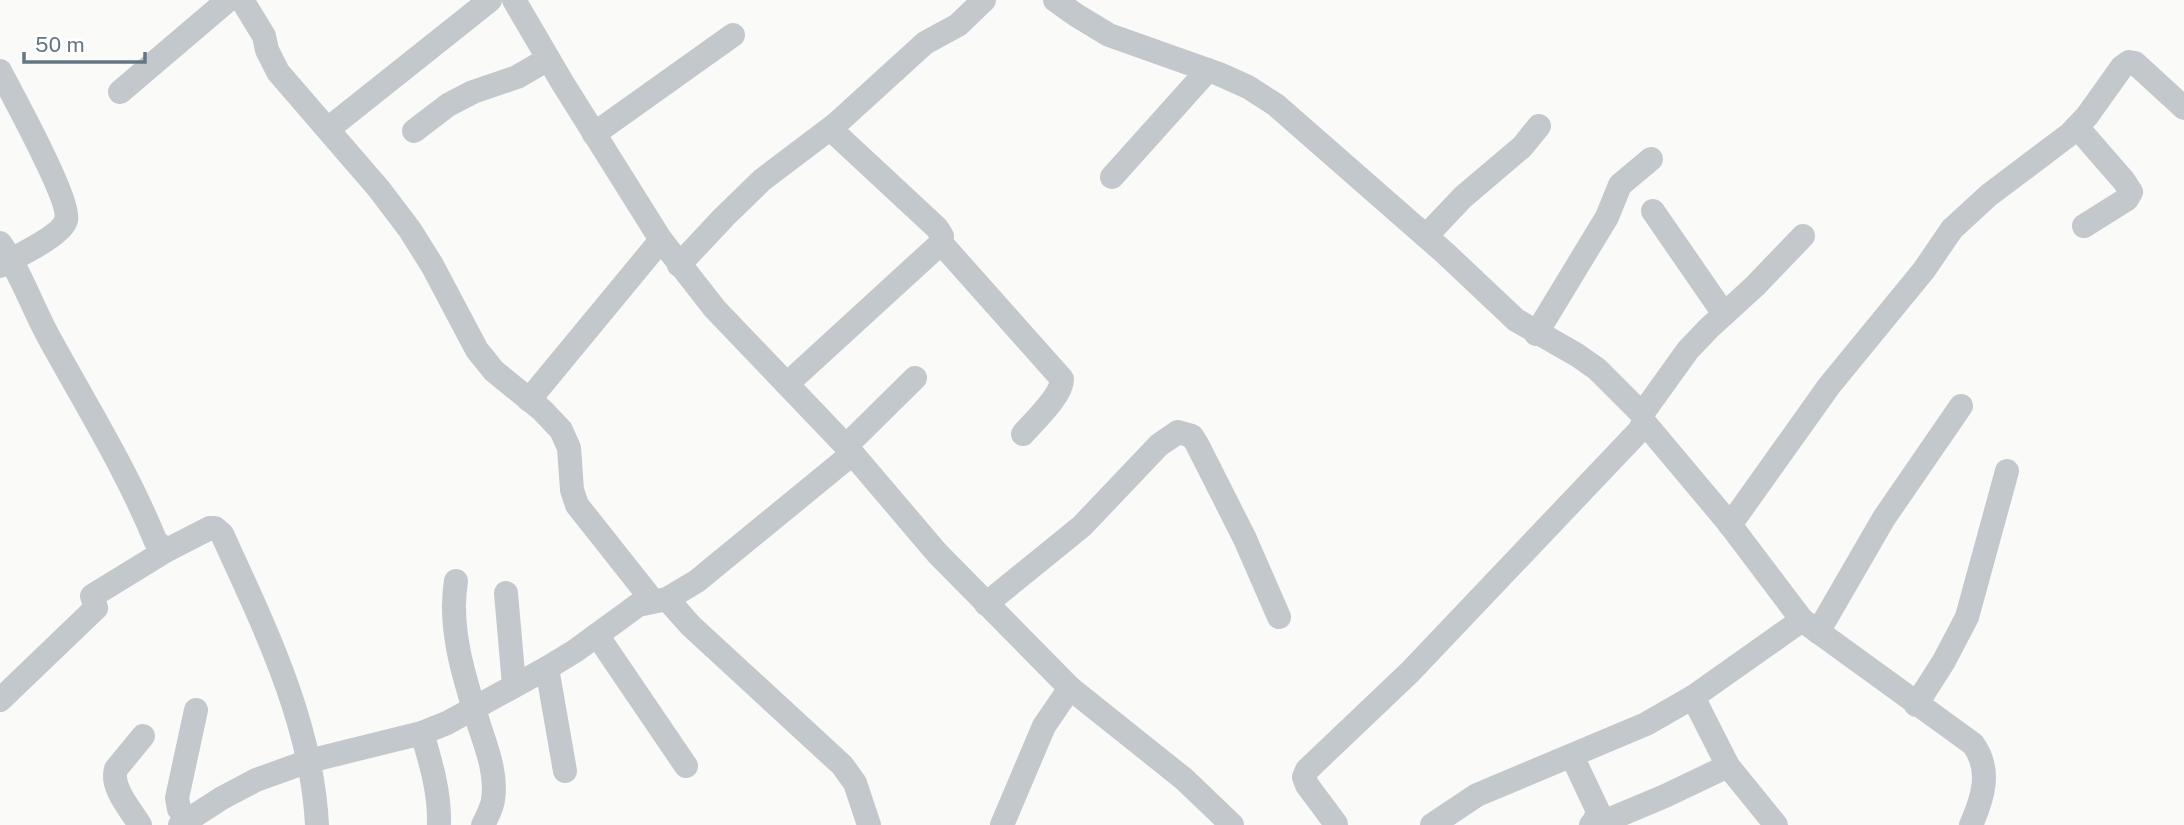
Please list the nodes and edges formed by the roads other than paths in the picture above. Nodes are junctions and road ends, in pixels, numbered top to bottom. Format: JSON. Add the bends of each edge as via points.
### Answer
{"nodes":[{"id":1,"x":228,"y":0,"type":"edge"},
{"id":2,"x":242,"y":0,"type":"edge"},
{"id":3,"x":491,"y":0,"type":"edge"},
{"id":4,"x":514,"y":0,"type":"edge"},
{"id":5,"x":984,"y":0,"type":"edge"},
{"id":6,"x":1055,"y":0,"type":"edge"},
{"id":7,"x":733,"y":35,"type":"dead end"},
{"id":8,"x":548,"y":59,"type":"junction"},
{"id":9,"x":1208,"y":70,"type":"junction"},
{"id":10,"x":0,"y":71,"type":"edge"},
{"id":11,"x":120,"y":92,"type":"dead end"},
{"id":12,"x":2184,"y":108,"type":"edge"},
{"id":13,"x":836,"y":124,"type":"junction"},
{"id":14,"x":1539,"y":126,"type":"dead end"},
{"id":15,"x":2077,"y":127,"type":"junction"},
{"id":16,"x":328,"y":129,"type":"junction"},
{"id":17,"x":414,"y":131,"type":"dead end"},
{"id":18,"x":594,"y":134,"type":"junction"},
{"id":19,"x":1651,"y":159,"type":"dead end"},
{"id":20,"x":1112,"y":177,"type":"dead end"},
{"id":21,"x":1653,"y":211,"type":"dead end"},
{"id":22,"x":2084,"y":226,"type":"dead end"},
{"id":23,"x":1426,"y":236,"type":"junction"},
{"id":24,"x":1803,"y":236,"type":"dead end"},
{"id":25,"x":661,"y":240,"type":"junction"},
{"id":26,"x":941,"y":243,"type":"junction"},
{"id":27,"x":4,"y":256,"type":"edge"},
{"id":28,"x":679,"y":265,"type":"junction"},
{"id":29,"x":1724,"y":314,"type":"junction"},
{"id":30,"x":1536,"y":334,"type":"junction"},
{"id":31,"x":915,"y":378,"type":"dead end"},
{"id":32,"x":787,"y":384,"type":"junction"},
{"id":33,"x":529,"y":400,"type":"junction"},
{"id":34,"x":1961,"y":406,"type":"dead end"},
{"id":35,"x":1643,"y":418,"type":"junction"},
{"id":36,"x":1023,"y":434,"type":"dead end"},
{"id":37,"x":849,"y":450,"type":"junction"},
{"id":38,"x":2007,"y":471,"type":"dead end"},
{"id":39,"x":1730,"y":524,"type":"junction"},
{"id":40,"x":167,"y":550,"type":"junction"},
{"id":41,"x":456,"y":581,"type":"dead end"},
{"id":42,"x":506,"y":593,"type":"dead end"},
{"id":43,"x":660,"y":600,"type":"junction"},
{"id":44,"x":986,"y":604,"type":"junction"},
{"id":45,"x":1279,"y":617,"type":"dead end"},
{"id":46,"x":1810,"y":626,"type":"junction"},
{"id":47,"x":597,"y":635,"type":"junction"},
{"id":48,"x":547,"y":668,"type":"junction"},
{"id":49,"x":514,"y":685,"type":"junction"},
{"id":50,"x":1070,"y":688,"type":"junction"},
{"id":51,"x":1693,"y":697,"type":"junction"},
{"id":52,"x":0,"y":700,"type":"edge"},
{"id":53,"x":1916,"y":705,"type":"junction"},
{"id":54,"x":474,"y":707,"type":"junction"},
{"id":55,"x":196,"y":710,"type":"dead end"},
{"id":56,"x":422,"y":733,"type":"junction"},
{"id":57,"x":143,"y":736,"type":"dead end"},
{"id":58,"x":1572,"y":756,"type":"junction"},
{"id":59,"x":309,"y":761,"type":"junction"},
{"id":60,"x":686,"y":766,"type":"dead end"},
{"id":61,"x":1728,"y":766,"type":"junction"},
{"id":62,"x":565,"y":771,"type":"dead end"},
{"id":63,"x":184,"y":822,"type":"edge"},
{"id":64,"x":1593,"y":823,"type":"edge"},
{"id":65,"x":1336,"y":824,"type":"edge"},
{"id":66,"x":140,"y":825,"type":"edge"},
{"id":67,"x":317,"y":825,"type":"edge"},
{"id":68,"x":439,"y":825,"type":"edge"},
{"id":69,"x":483,"y":825,"type":"edge"},
{"id":70,"x":869,"y":825,"type":"edge"},
{"id":71,"x":1002,"y":825,"type":"edge"},
{"id":72,"x":1232,"y":825,"type":"edge"},
{"id":73,"x":1432,"y":825,"type":"edge"},
{"id":74,"x":1776,"y":825,"type":"edge"},
{"id":75,"x":1971,"y":825,"type":"edge"}],
"edges":[{"from":1,"to":11,"type":"street"},
{"from":2,"to":16,"type":"street","via":[[264,36],[278,72]]},
{"from":3,"to":16,"type":"street"},
{"from":4,"to":8,"type":"street"},
{"from":5,"to":13,"type":"street","via":[[958,26],[925,43]]},
{"from":6,"to":9,"type":"street","via":[[1110,34]]},
{"from":7,"to":18,"type":"street"},
{"from":8,"to":17,"type":"street","via":[[517,77],[460,98]]},
{"from":8,"to":18,"type":"street"},
{"from":9,"to":20,"type":"street"},
{"from":9,"to":23,"type":"street","via":[[1276,105]]},
{"from":10,"to":27,"type":"street","via":[[52,175],[66,220],[58,232]]},
{"from":12,"to":15,"type":"street","via":[[2147,72],[2129,62]]},
{"from":13,"to":26,"type":"street","via":[[838,136],[937,228]]},
{"from":13,"to":28,"type":"street","via":[[762,180]]},
{"from":14,"to":23,"type":"street"},
{"from":15,"to":22,"type":"street","via":[[2131,192]]},
{"from":15,"to":39,"type":"street","via":[[1952,229],[1829,386]]},
{"from":16,"to":33,"type":"street","via":[[410,230],[477,351]]},
{"from":18,"to":25,"type":"street"},
{"from":19,"to":30,"type":"street","via":[[1620,185],[1607,217]]},
{"from":21,"to":29,"type":"street"},
{"from":23,"to":30,"type":"street","via":[[1500,307]]},
{"from":24,"to":29,"type":"street"},
{"from":25,"to":28,"type":"street"},
{"from":25,"to":33,"type":"street"},
{"from":26,"to":32,"type":"street"},
{"from":26,"to":36,"type":"street","via":[[1062,379],[1062,387]]},
{"from":27,"to":40,"type":"street","via":[[113,449],[156,542]]},
{"from":28,"to":32,"type":"street"},
{"from":29,"to":35,"type":"street","via":[[1688,351]]},
{"from":30,"to":35,"type":"street","via":[[1597,369]]},
{"from":31,"to":37,"type":"street"},
{"from":32,"to":37,"type":"street"},
{"from":33,"to":43,"type":"street","via":[[561,430],[569,448],[577,505]]},
{"from":34,"to":46,"type":"street"},
{"from":35,"to":39,"type":"street"},
{"from":35,"to":65,"type":"street","via":[[1639,431],[1409,672],[1307,770],[1307,785]]},
{"from":37,"to":43,"type":"street","via":[[697,581]]},
{"from":37,"to":44,"type":"street"},
{"from":38,"to":53,"type":"street","via":[[1967,617]]},
{"from":39,"to":46,"type":"street"},
{"from":40,"to":52,"type":"street","via":[[92,596],[96,608]]},
{"from":40,"to":59,"type":"street","via":[[210,528],[222,534],[260,615]]},
{"from":41,"to":54,"type":"street","via":[[457,639]]},
{"from":42,"to":49,"type":"street"},
{"from":43,"to":47,"type":"street","via":[[638,605]]},
{"from":43,"to":70,"type":"street","via":[[842,765],[855,783]]},
{"from":44,"to":45,"type":"street","via":[[1082,526],[1159,445],[1178,432],[1192,436],[1197,444]]},
{"from":44,"to":50,"type":"street"},
{"from":46,"to":51,"type":"street"},
{"from":46,"to":53,"type":"street"},
{"from":47,"to":48,"type":"street"},
{"from":47,"to":60,"type":"street"},
{"from":48,"to":49,"type":"street"},
{"from":48,"to":62,"type":"street"},
{"from":49,"to":54,"type":"street"},
{"from":50,"to":71,"type":"street","via":[[1044,726]]},
{"from":50,"to":72,"type":"street","via":[[1184,779]]},
{"from":51,"to":58,"type":"street","via":[[1646,724]]},
{"from":51,"to":61,"type":"street"},
{"from":53,"to":75,"type":"street","via":[[1973,744],[1981,755],[1984,784]]},
{"from":54,"to":56,"type":"street"},
{"from":54,"to":69,"type":"street","via":[[494,781],[493,802]]},
{"from":55,"to":63,"type":"street","via":[[177,798]]},
{"from":56,"to":59,"type":"street"},
{"from":56,"to":68,"type":"street","via":[[433,769]]},
{"from":57,"to":66,"type":"street","via":[[114,775]]},
{"from":58,"to":64,"type":"street","via":[[1598,811]]},
{"from":58,"to":73,"type":"street","via":[[1477,795]]},
{"from":59,"to":63,"type":"street","via":[[256,780]]},
{"from":59,"to":67,"type":"street"},
{"from":61,"to":64,"type":"street"},
{"from":61,"to":74,"type":"street"}]}
